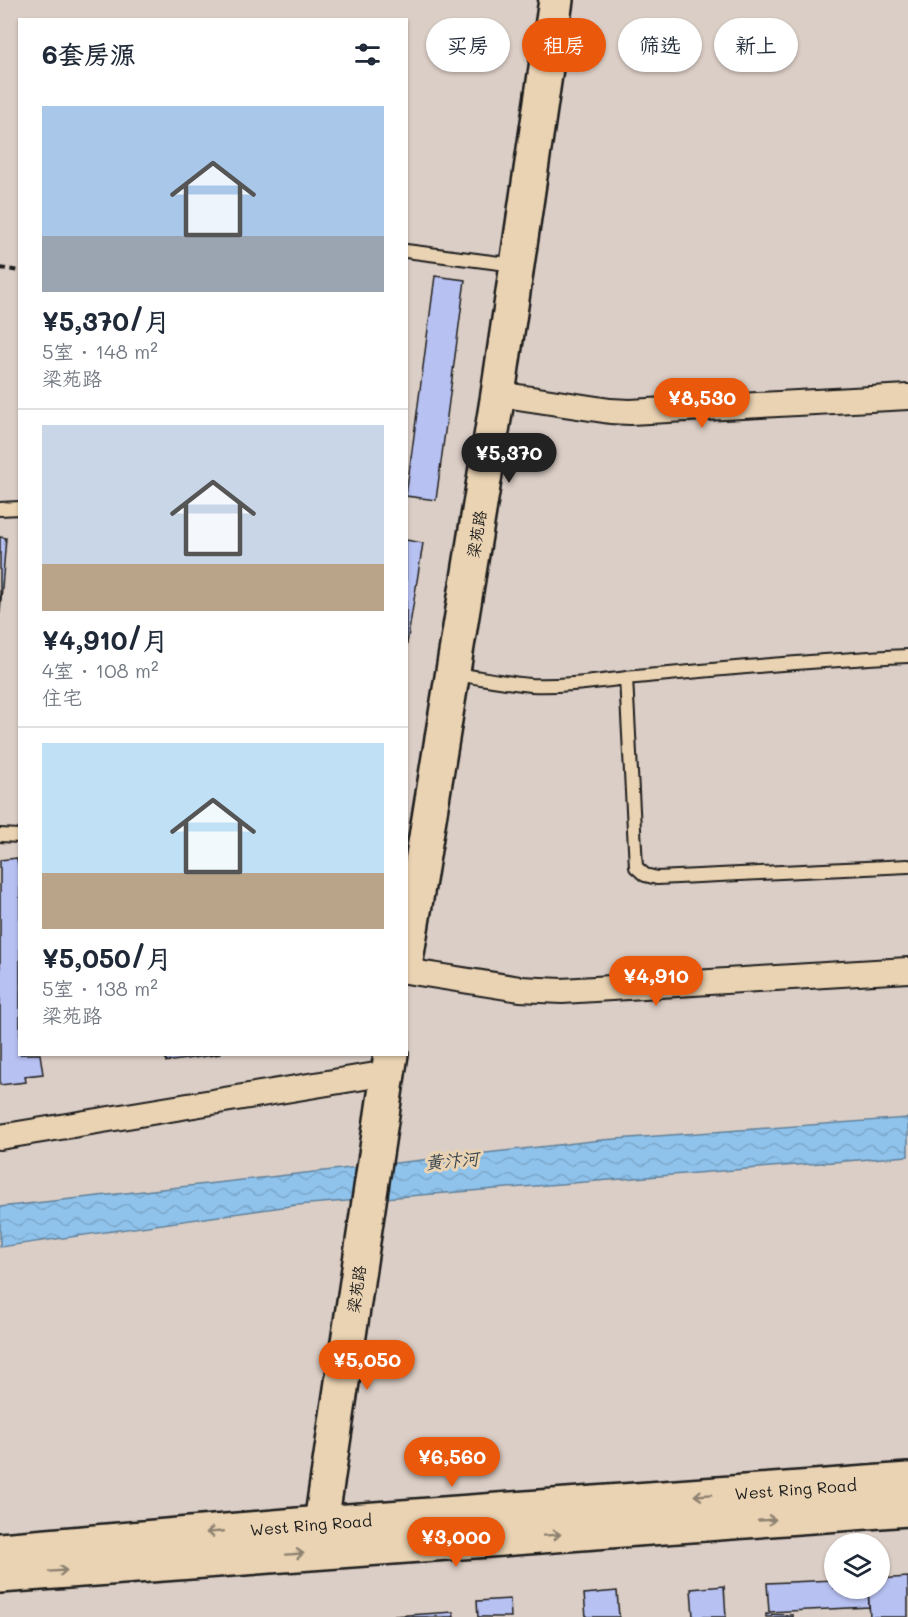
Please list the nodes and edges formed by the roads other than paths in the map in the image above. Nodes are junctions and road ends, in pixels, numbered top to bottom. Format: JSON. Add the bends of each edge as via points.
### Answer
{"nodes":[{"id":1,"x":556,"y":0,"type":"edge"},
{"id":2,"x":408,"y":251,"type":"edge"},
{"id":3,"x":518,"y":265,"type":"junction"},
{"id":4,"x":498,"y":394,"type":"junction"},
{"id":5,"x":908,"y":397,"type":"edge"},
{"id":6,"x":18,"y":508,"type":"edge"},
{"id":7,"x":0,"y":509,"type":"edge"},
{"id":8,"x":908,"y":656,"type":"edge"},
{"id":9,"x":453,"y":674,"type":"junction"},
{"id":10,"x":626,"y":678,"type":"junction"},
{"id":11,"x":0,"y":835,"type":"edge"},
{"id":12,"x":18,"y":836,"type":"edge"},
{"id":13,"x":415,"y":864,"type":"edge"},
{"id":14,"x":908,"y":866,"type":"edge"},
{"id":15,"x":408,"y":939,"type":"edge"},
{"id":16,"x":908,"y":970,"type":"edge"},
{"id":17,"x":408,"y":971,"type":"edge"},
{"id":18,"x":388,"y":1074,"type":"edge"},
{"id":19,"x":0,"y":1137,"type":"edge"},
{"id":20,"x":908,"y":1480,"type":"edge"},
{"id":21,"x":908,"y":1509,"type":"edge"},
{"id":22,"x":321,"y":1523,"type":"junction"},
{"id":23,"x":0,"y":1550,"type":"edge"},
{"id":24,"x":0,"y":1576,"type":"edge"}],
"edges":[{"from":1,"to":3,"type":"main road","name":"梁苑路"},
{"from":2,"to":3,"type":"lane"},
{"from":3,"to":4,"type":"main road","name":"梁苑路"},
{"from":4,"to":5,"type":"street","via":[[630,412]]},
{"from":4,"to":9,"type":"main road","name":"梁苑路"},
{"from":6,"to":7,"type":"lane"},
{"from":8,"to":10,"type":"lane"},
{"from":9,"to":10,"type":"lane","via":[[529,685],[587,684]]},
{"from":9,"to":13,"type":"main road","name":"梁苑路"},
{"from":10,"to":14,"type":"lane","via":[[636,867],[645,875],[657,878]]},
{"from":11,"to":12,"type":"lane"},
{"from":13,"to":15,"type":"main road","name":"梁苑路"},
{"from":16,"to":17,"type":"street","via":[[562,991],[520,989]]},
{"from":18,"to":19,"type":"street"},
{"from":18,"to":22,"type":"main road","name":"梁苑路"},
{"from":20,"to":22,"type":"main road","name":"West Ring Road","one_way":true},
{"from":24,"to":21,"type":"main road","name":"West Ring Road","one_way":true},
{"from":22,"to":23,"type":"main road","name":"West Ring Road","one_way":true}]}
